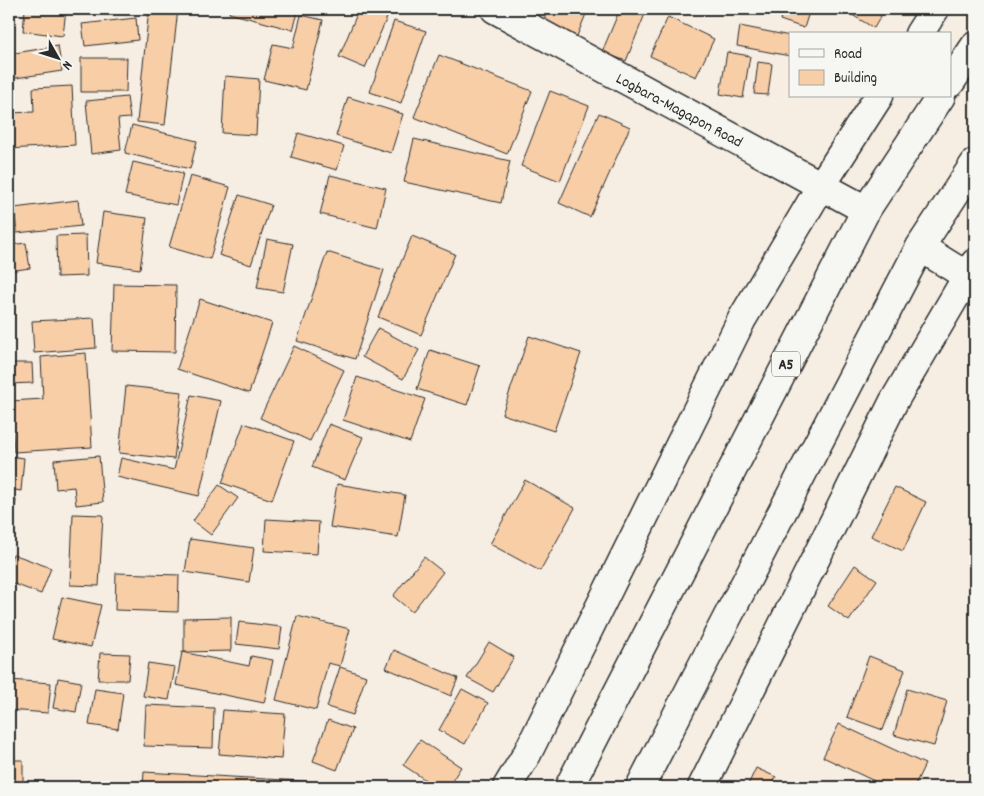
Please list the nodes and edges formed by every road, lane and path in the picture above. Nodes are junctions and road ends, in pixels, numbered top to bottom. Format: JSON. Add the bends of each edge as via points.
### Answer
{"nodes":[{"id":1,"x":494,"y":9,"type":"edge"},
{"id":2,"x":935,"y":9,"type":"edge"},
{"id":3,"x":920,"y":32,"type":"edge"},
{"id":4,"x":975,"y":46,"type":"edge"},
{"id":5,"x":952,"y":80,"type":"edge"},
{"id":6,"x":878,"y":98,"type":"edge"},
{"id":7,"x":941,"y":98,"type":"edge"},
{"id":8,"x":975,"y":163,"type":"edge"},
{"id":9,"x":821,"y":186,"type":"junction"},
{"id":10,"x":866,"y":210,"type":"junction"},
{"id":11,"x":920,"y":247,"type":"junction"},
{"id":12,"x":971,"y":269,"type":"edge"},
{"id":13,"x":507,"y":787,"type":"edge"},
{"id":14,"x":568,"y":787,"type":"edge"},
{"id":15,"x":640,"y":787,"type":"edge"},
{"id":16,"x":702,"y":787,"type":"edge"}],
"edges":[{"from":1,"to":9,"type":"main road","name":"Logbara-Magapon Road"},
{"from":2,"to":3,"type":"main road"},
{"from":4,"to":5,"type":"main road"},
{"from":6,"to":9,"type":"main road"},
{"from":7,"to":10,"type":"main road","number":"A5"},
{"from":8,"to":11,"type":"main road"},
{"from":9,"to":10,"type":"main road","name":"Logbara-Magapon Road"},
{"from":9,"to":13,"type":"main road","via":[[742,318],[527,754]]},
{"from":10,"to":14,"type":"main road","number":"A5"},
{"from":11,"to":12,"type":"main road"},
{"from":11,"to":15,"type":"main road"},
{"from":12,"to":16,"type":"main road","via":[[894,400]]}]}
